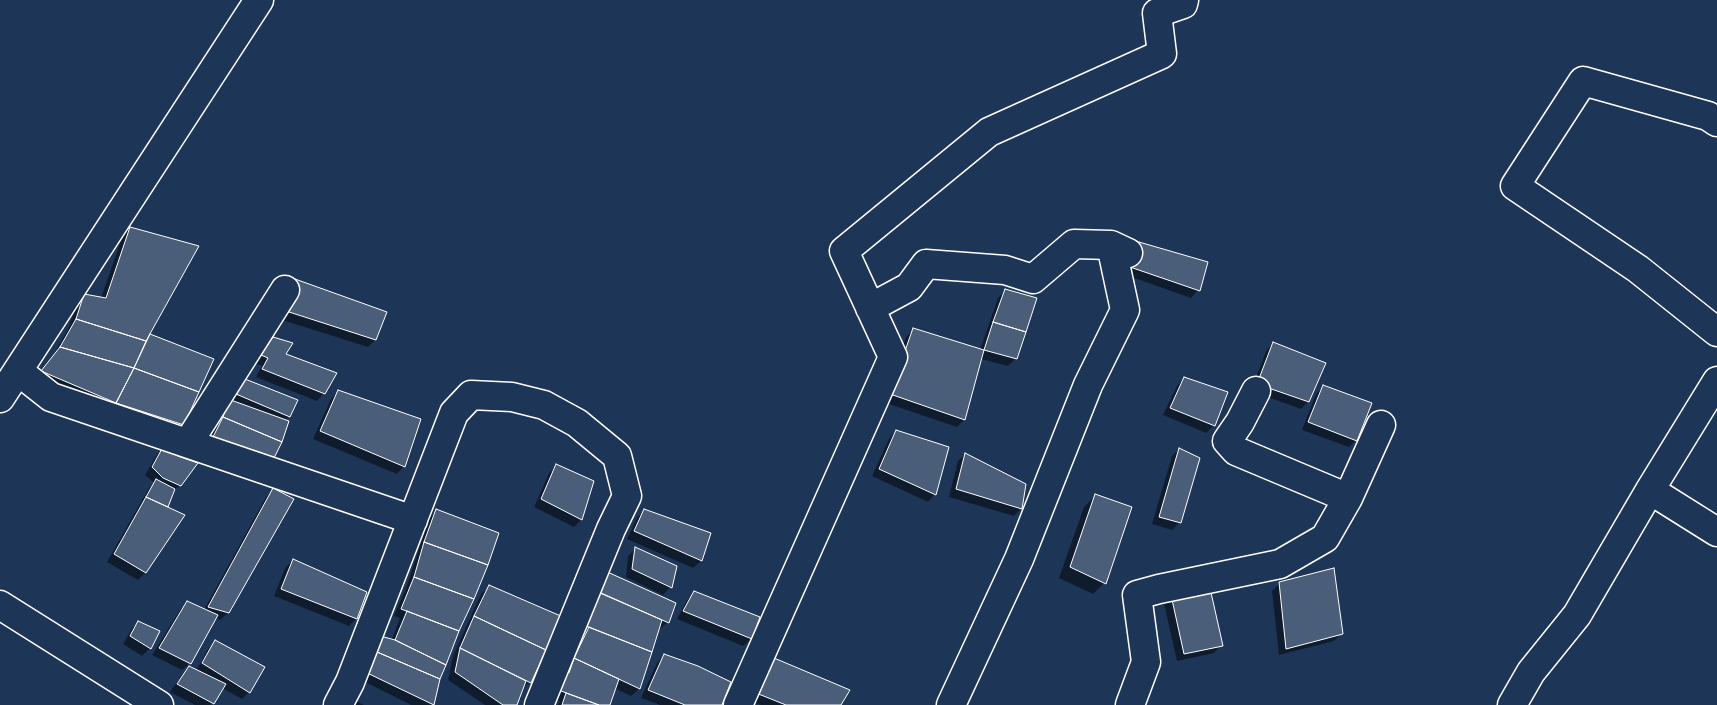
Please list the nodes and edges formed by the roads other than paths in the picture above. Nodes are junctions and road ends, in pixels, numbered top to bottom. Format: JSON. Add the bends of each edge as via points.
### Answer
{"nodes":[{"id":1,"x":259,"y":0,"type":"edge"},
{"id":2,"x":1184,"y":0,"type":"edge"},
{"id":3,"x":1717,"y":122,"type":"edge"},
{"id":4,"x":285,"y":290,"type":"dead end"},
{"id":5,"x":870,"y":308,"type":"junction"},
{"id":6,"x":1717,"y":332,"type":"edge"},
{"id":7,"x":18,"y":371,"type":"junction"},
{"id":8,"x":1717,"y":381,"type":"edge"},
{"id":9,"x":1256,"y":391,"type":"dead end"},
{"id":10,"x":0,"y":398,"type":"edge"},
{"id":11,"x":1380,"y":425,"type":"dead end"},
{"id":12,"x":188,"y":443,"type":"junction"},
{"id":13,"x":1650,"y":490,"type":"junction"},
{"id":14,"x":1348,"y":498,"type":"junction"},
{"id":15,"x":413,"y":520,"type":"junction"},
{"id":16,"x":1717,"y":532,"type":"edge"},
{"id":17,"x":0,"y":605,"type":"edge"},
{"id":18,"x":159,"y":705,"type":"edge"},
{"id":19,"x":338,"y":705,"type":"edge"},
{"id":20,"x":539,"y":705,"type":"edge"},
{"id":21,"x":738,"y":705,"type":"edge"},
{"id":22,"x":950,"y":705,"type":"edge"},
{"id":23,"x":1130,"y":705,"type":"edge"},
{"id":24,"x":1512,"y":705,"type":"edge"}],
"edges":[{"from":1,"to":7,"type":"main road"},
{"from":2,"to":5,"type":"main road","via":[[1183,4],[1157,13],[1162,54],[989,132],[844,251]]},
{"from":3,"to":6,"type":"main road","via":[[1708,116],[1583,81],[1515,186],[1638,268]]},
{"from":4,"to":12,"type":"main road"},
{"from":5,"to":21,"type":"main road","via":[[893,357]]},
{"from":5,"to":22,"type":"main road","via":[[909,287],[926,264],[1004,270],[1033,279],[1074,244],[1120,249],[1125,310],[1088,385],[1019,559]]},
{"from":7,"to":10,"type":"main road"},
{"from":7,"to":12,"type":"main road","via":[[52,397]]},
{"from":8,"to":13,"type":"main road"},
{"from":9,"to":14,"type":"main road","via":[[1227,441],[1236,451]]},
{"from":11,"to":14,"type":"main road"},
{"from":12,"to":15,"type":"main road"},
{"from":13,"to":16,"type":"main road"},
{"from":13,"to":24,"type":"main road","via":[[1577,615],[1531,672]]},
{"from":14,"to":23,"type":"main road","via":[[1324,538],[1280,564],[1136,595],[1146,662]]},
{"from":15,"to":19,"type":"main road"},
{"from":15,"to":20,"type":"main road","via":[[454,413],[471,395],[512,396],[544,405],[577,423],[617,456],[627,496]]},
{"from":17,"to":18,"type":"main road"}]}
